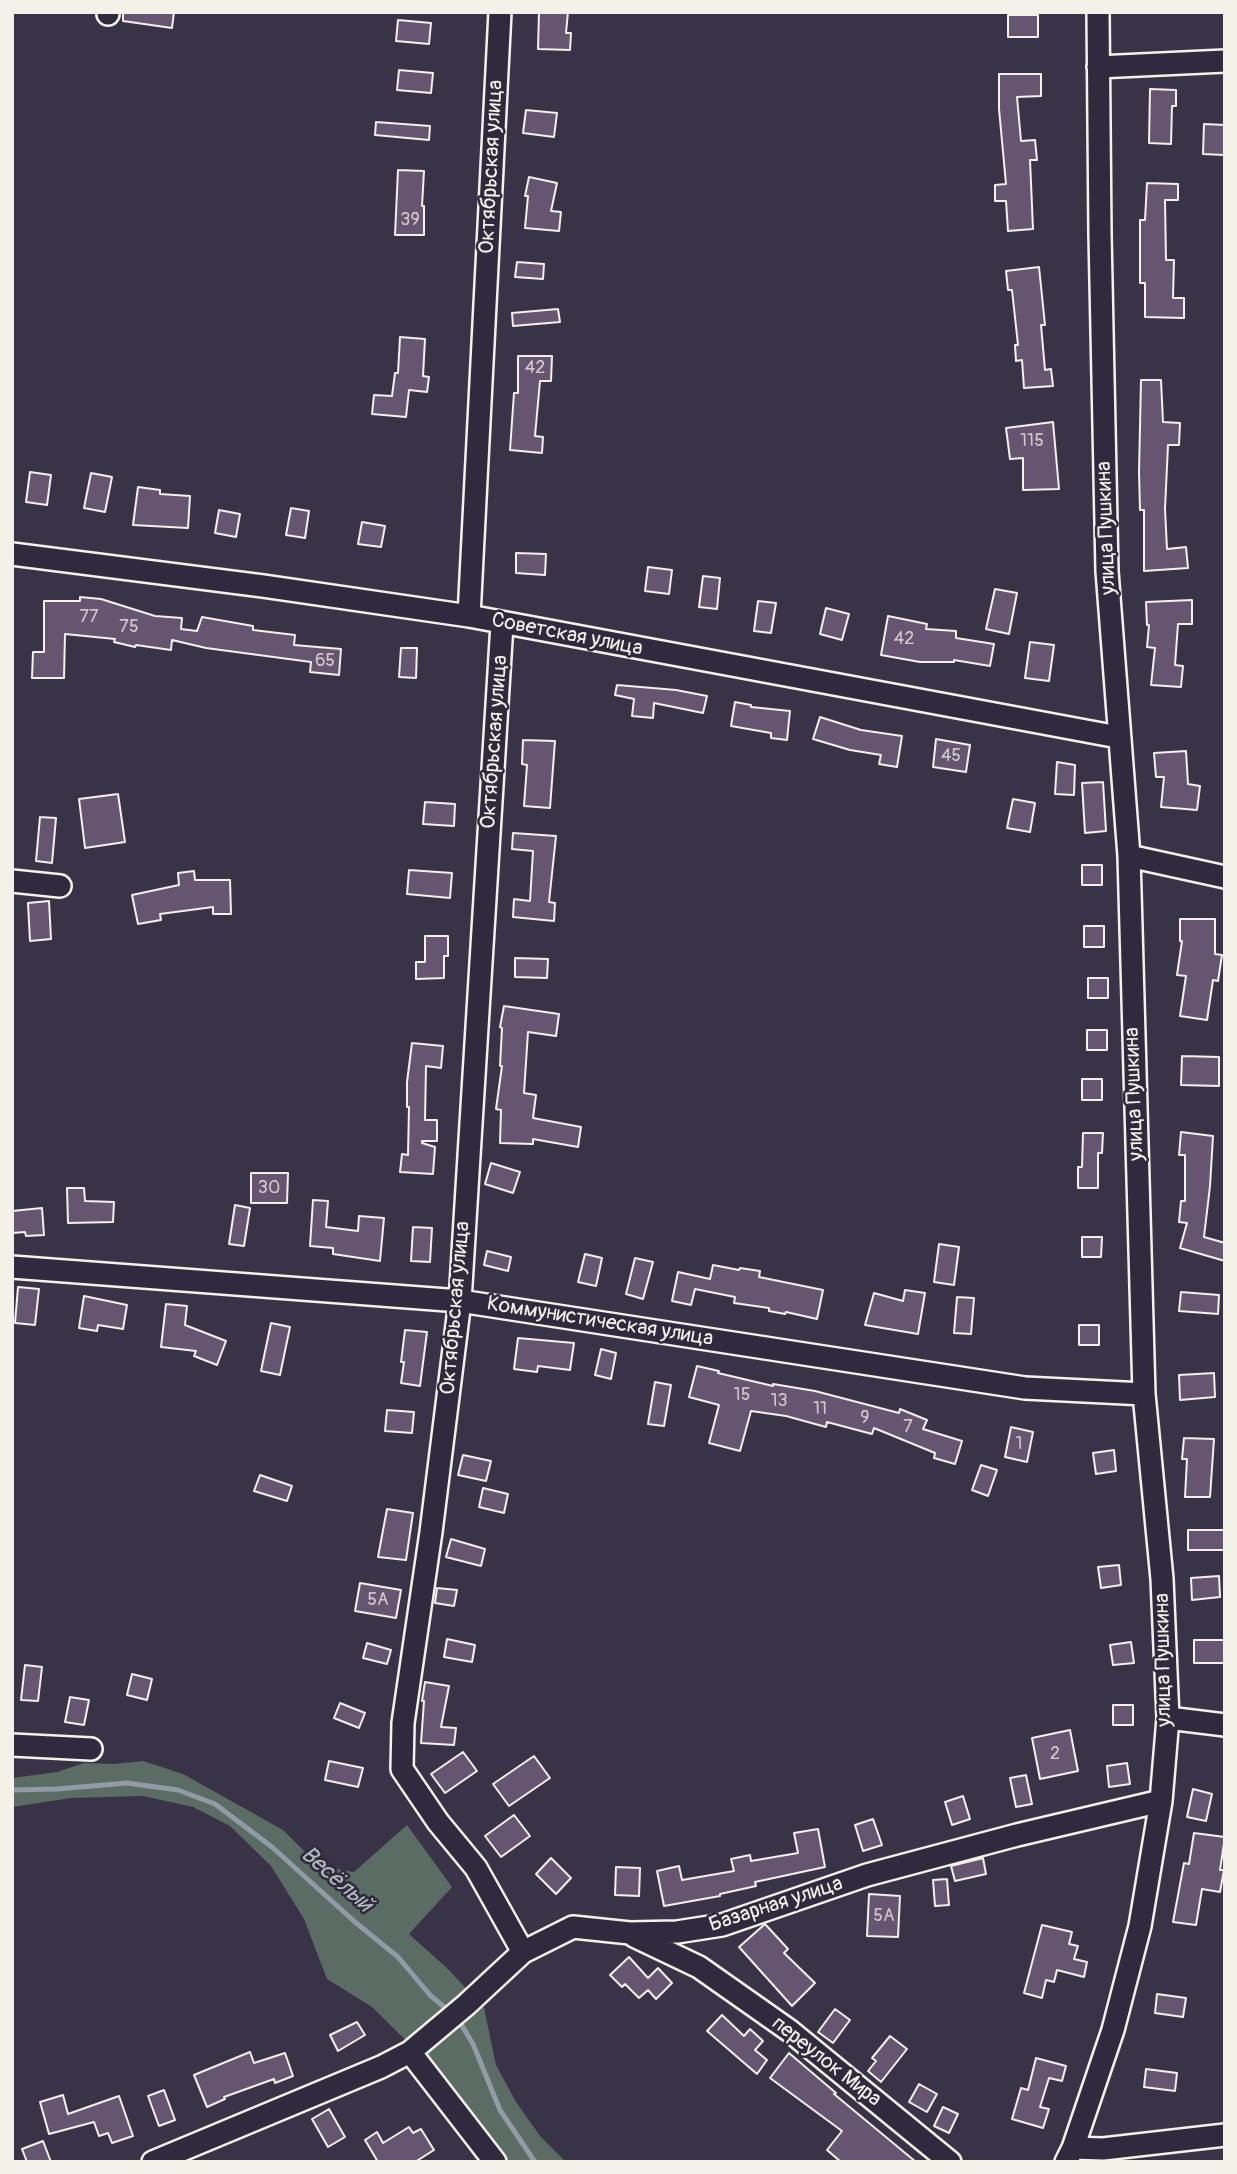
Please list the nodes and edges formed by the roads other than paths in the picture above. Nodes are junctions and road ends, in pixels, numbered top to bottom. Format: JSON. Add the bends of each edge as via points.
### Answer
{"nodes":[{"id":1,"x":500,"y":12,"type":"edge"},
{"id":2,"x":1098,"y":12,"type":"edge"},
{"id":3,"x":1225,"y":61,"type":"edge"},
{"id":4,"x":1098,"y":67,"type":"junction"},
{"id":5,"x":12,"y":554,"type":"edge"},
{"id":6,"x":469,"y":616,"type":"junction"},
{"id":7,"x":502,"y":624,"type":"junction"},
{"id":8,"x":1118,"y":737,"type":"junction"},
{"id":9,"x":1129,"y":856,"type":"junction"},
{"id":10,"x":1225,"y":877,"type":"edge"},
{"id":11,"x":12,"y":881,"type":"edge"},
{"id":12,"x":60,"y":886,"type":"dead end"},
{"id":13,"x":12,"y":1267,"type":"edge"},
{"id":14,"x":460,"y":1301,"type":"junction"},
{"id":15,"x":1144,"y":1394,"type":"junction"},
{"id":16,"x":1168,"y":1718,"type":"junction"},
{"id":17,"x":1225,"y":1725,"type":"edge"},
{"id":18,"x":12,"y":1745,"type":"edge"},
{"id":19,"x":91,"y":1749,"type":"dead end"},
{"id":20,"x":1161,"y":1801,"type":"junction"},
{"id":21,"x":699,"y":1929,"type":"junction"},
{"id":22,"x":630,"y":1933,"type":"junction"},
{"id":23,"x":523,"y":1952,"type":"junction"},
{"id":24,"x":699,"y":1967,"type":"junction"},
{"id":25,"x":410,"y":2052,"type":"junction"},
{"id":26,"x":1225,"y":2135,"type":"edge"},
{"id":27,"x":1070,"y":2155,"type":"edge"},
{"id":28,"x":153,"y":2162,"type":"edge"},
{"id":29,"x":495,"y":2162,"type":"edge"},
{"id":30,"x":950,"y":2162,"type":"edge"}],
"edges":[{"from":1,"to":6,"type":"street","name":"Октябрьская улица"},
{"from":2,"to":4,"type":"street","name":"улица Пушкина"},
{"from":3,"to":4,"type":"street"},
{"from":4,"to":8,"type":"street","name":"улица Пушкина","via":[[1107,571]]},
{"from":5,"to":6,"type":"street","name":"Советская улица"},
{"from":6,"to":7,"type":"street","name":"Советская улица"},
{"from":7,"to":8,"type":"street","name":"Советская улица"},
{"from":7,"to":14,"type":"street","name":"Октябрьская улица"},
{"from":8,"to":9,"type":"street","name":"улица Пушкина"},
{"from":9,"to":10,"type":"street"},
{"from":9,"to":15,"type":"street","name":"улица Пушкина"},
{"from":11,"to":12,"type":"street"},
{"from":13,"to":14,"type":"street","name":"Коммунистическая улица"},
{"from":14,"to":15,"type":"street","name":"Коммунистическая улица","via":[[1025,1388]]},
{"from":14,"to":23,"type":"street","name":"Октябрьская улица","via":[[402,1723],[402,1769],[476,1868]]},
{"from":15,"to":16,"type":"street","name":"улица Пушкина","via":[[1162,1579]]},
{"from":16,"to":17,"type":"street"},
{"from":16,"to":20,"type":"street","name":"улица Пушкина"},
{"from":18,"to":19,"type":"street"},
{"from":20,"to":21,"type":"street","name":"Базарная улица","via":[[867,1875]]},
{"from":20,"to":27,"type":"street","name":"улица Пушкина","via":[[1140,1926],[1113,2029]]},
{"from":21,"to":22,"type":"street","name":"Базарная улица"},
{"from":21,"to":24,"type":"street","via":[[690,1950]]},
{"from":22,"to":23,"type":"street","name":"Базарная улица","via":[[573,1927]]},
{"from":22,"to":24,"type":"street","name":"переулок Мира"},
{"from":23,"to":25,"type":"street","name":"Базарная улица"},
{"from":24,"to":30,"type":"street","name":"переулок Мира","via":[[790,2031]]},
{"from":25,"to":28,"type":"street","name":"Базарная улица"},
{"from":25,"to":29,"type":"street"},
{"from":26,"to":27,"type":"street"}]}
